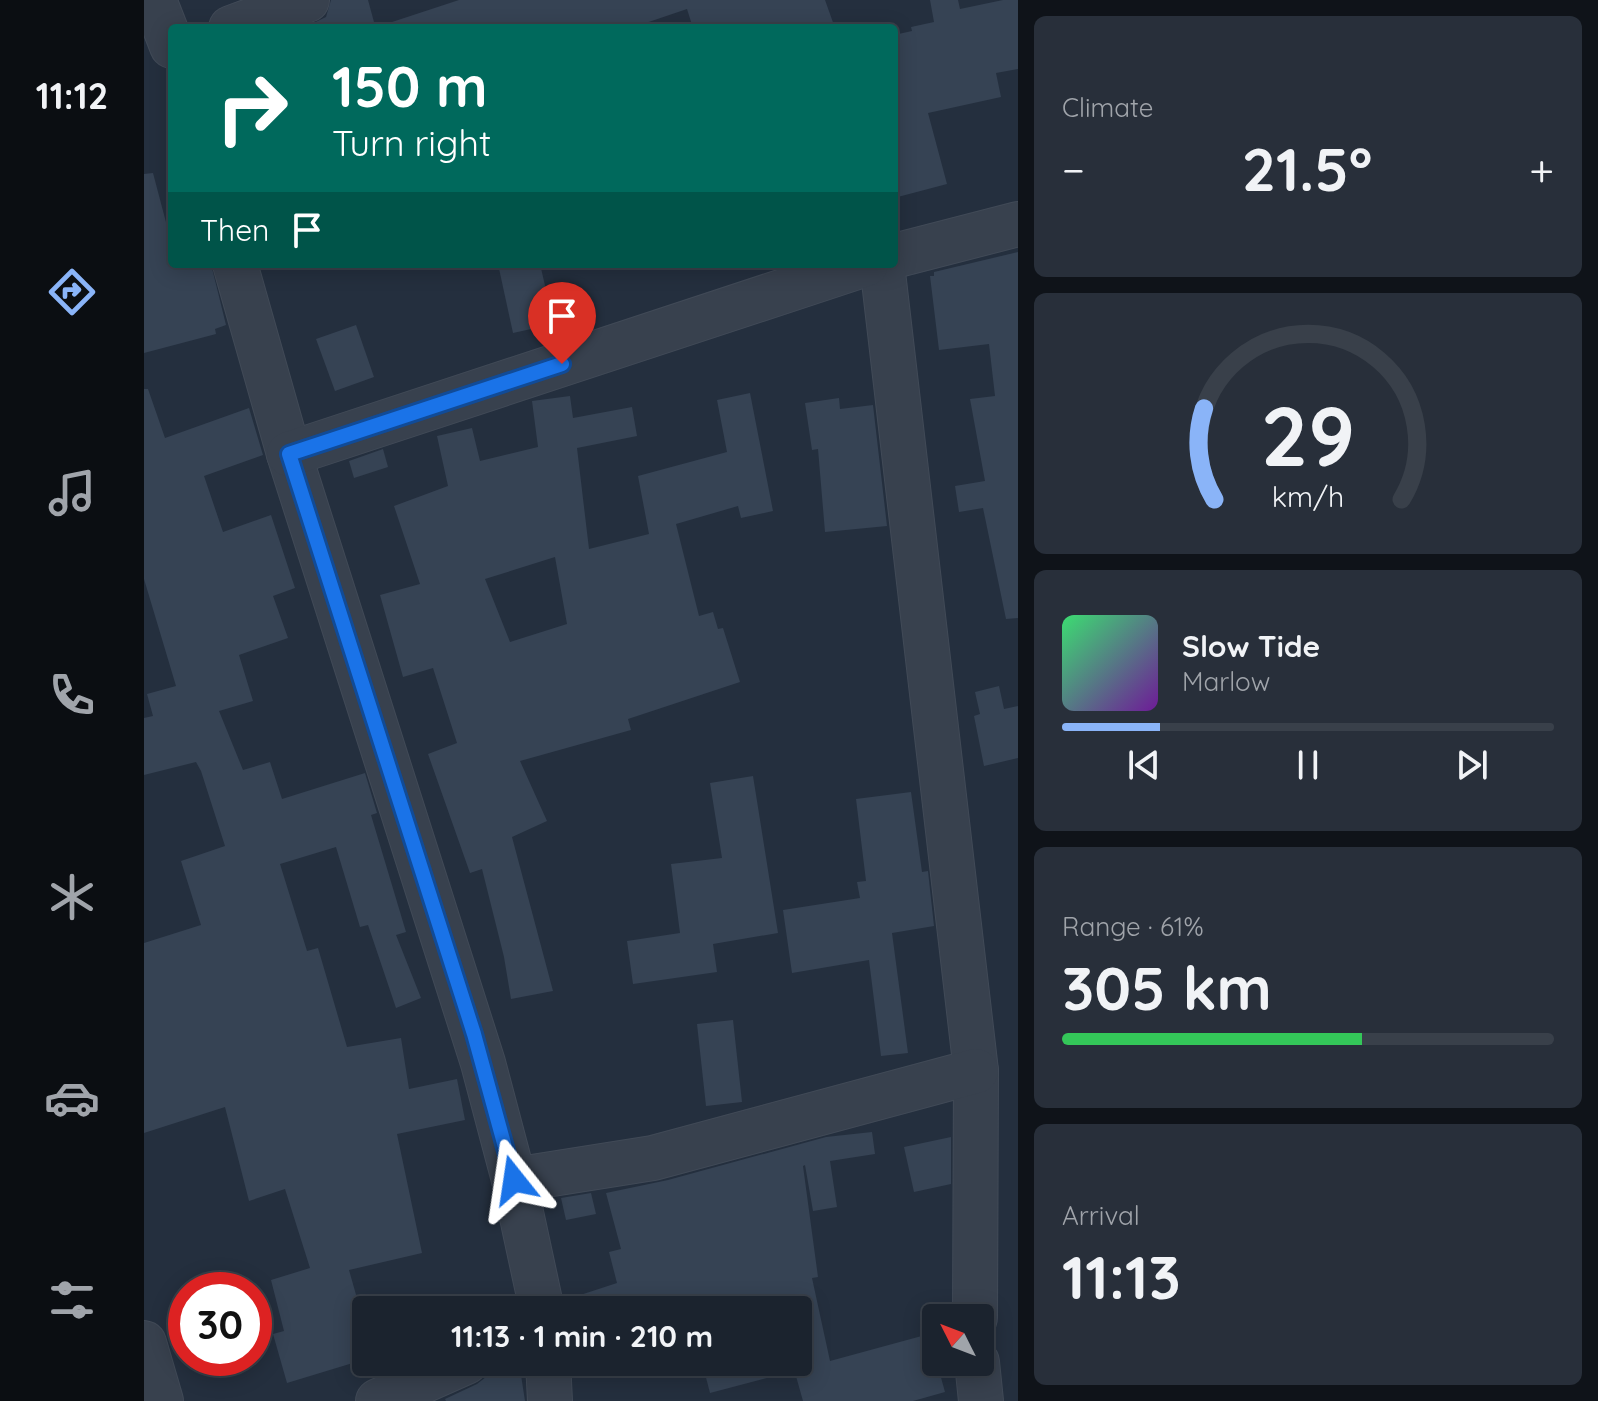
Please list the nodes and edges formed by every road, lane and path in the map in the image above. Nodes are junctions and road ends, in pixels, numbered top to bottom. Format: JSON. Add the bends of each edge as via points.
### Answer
{"nodes":[{"id":1,"x":154,"y":0,"type":"edge"},
{"id":2,"x":307,"y":0,"type":"edge"},
{"id":3,"x":242,"y":24,"type":"edge"},
{"id":4,"x":168,"y":36,"type":"edge"},
{"id":5,"x":1018,"y":224,"type":"edge"},
{"id":6,"x":898,"y":255,"type":"edge"},
{"id":7,"x":236,"y":268,"type":"edge"},
{"id":8,"x":854,"y":268,"type":"edge"},
{"id":9,"x":882,"y":268,"type":"edge"},
{"id":10,"x":289,"y":454,"type":"junction"},
{"id":11,"x":976,"y":1071,"type":"junction"},
{"id":12,"x":514,"y":1180,"type":"junction"},
{"id":13,"x":539,"y":1296,"type":"edge"},
{"id":14,"x":975,"y":1304,"type":"edge"},
{"id":15,"x":144,"y":1343,"type":"edge"},
{"id":16,"x":434,"y":1376,"type":"edge"},
{"id":17,"x":549,"y":1376,"type":"edge"},
{"id":18,"x":978,"y":1376,"type":"edge"},
{"id":19,"x":161,"y":1401,"type":"edge"},
{"id":20,"x":378,"y":1401,"type":"edge"},
{"id":21,"x":550,"y":1401,"type":"edge"},
{"id":22,"x":981,"y":1401,"type":"edge"}],
"edges":[{"from":1,"to":4,"type":"street"},
{"from":2,"to":3,"type":"street"},
{"from":5,"to":6,"type":"street"},
{"from":7,"to":10,"type":"street"},
{"from":8,"to":10,"type":"street"},
{"from":9,"to":11,"type":"street"},
{"from":10,"to":12,"type":"street","via":[[479,1049]]},
{"from":11,"to":12,"type":"street","via":[[653,1158]]},
{"from":11,"to":14,"type":"street"},
{"from":12,"to":13,"type":"street"},
{"from":15,"to":19,"type":"street"},
{"from":16,"to":20,"type":"street"},
{"from":17,"to":21,"type":"street"},
{"from":18,"to":22,"type":"street"}]}
